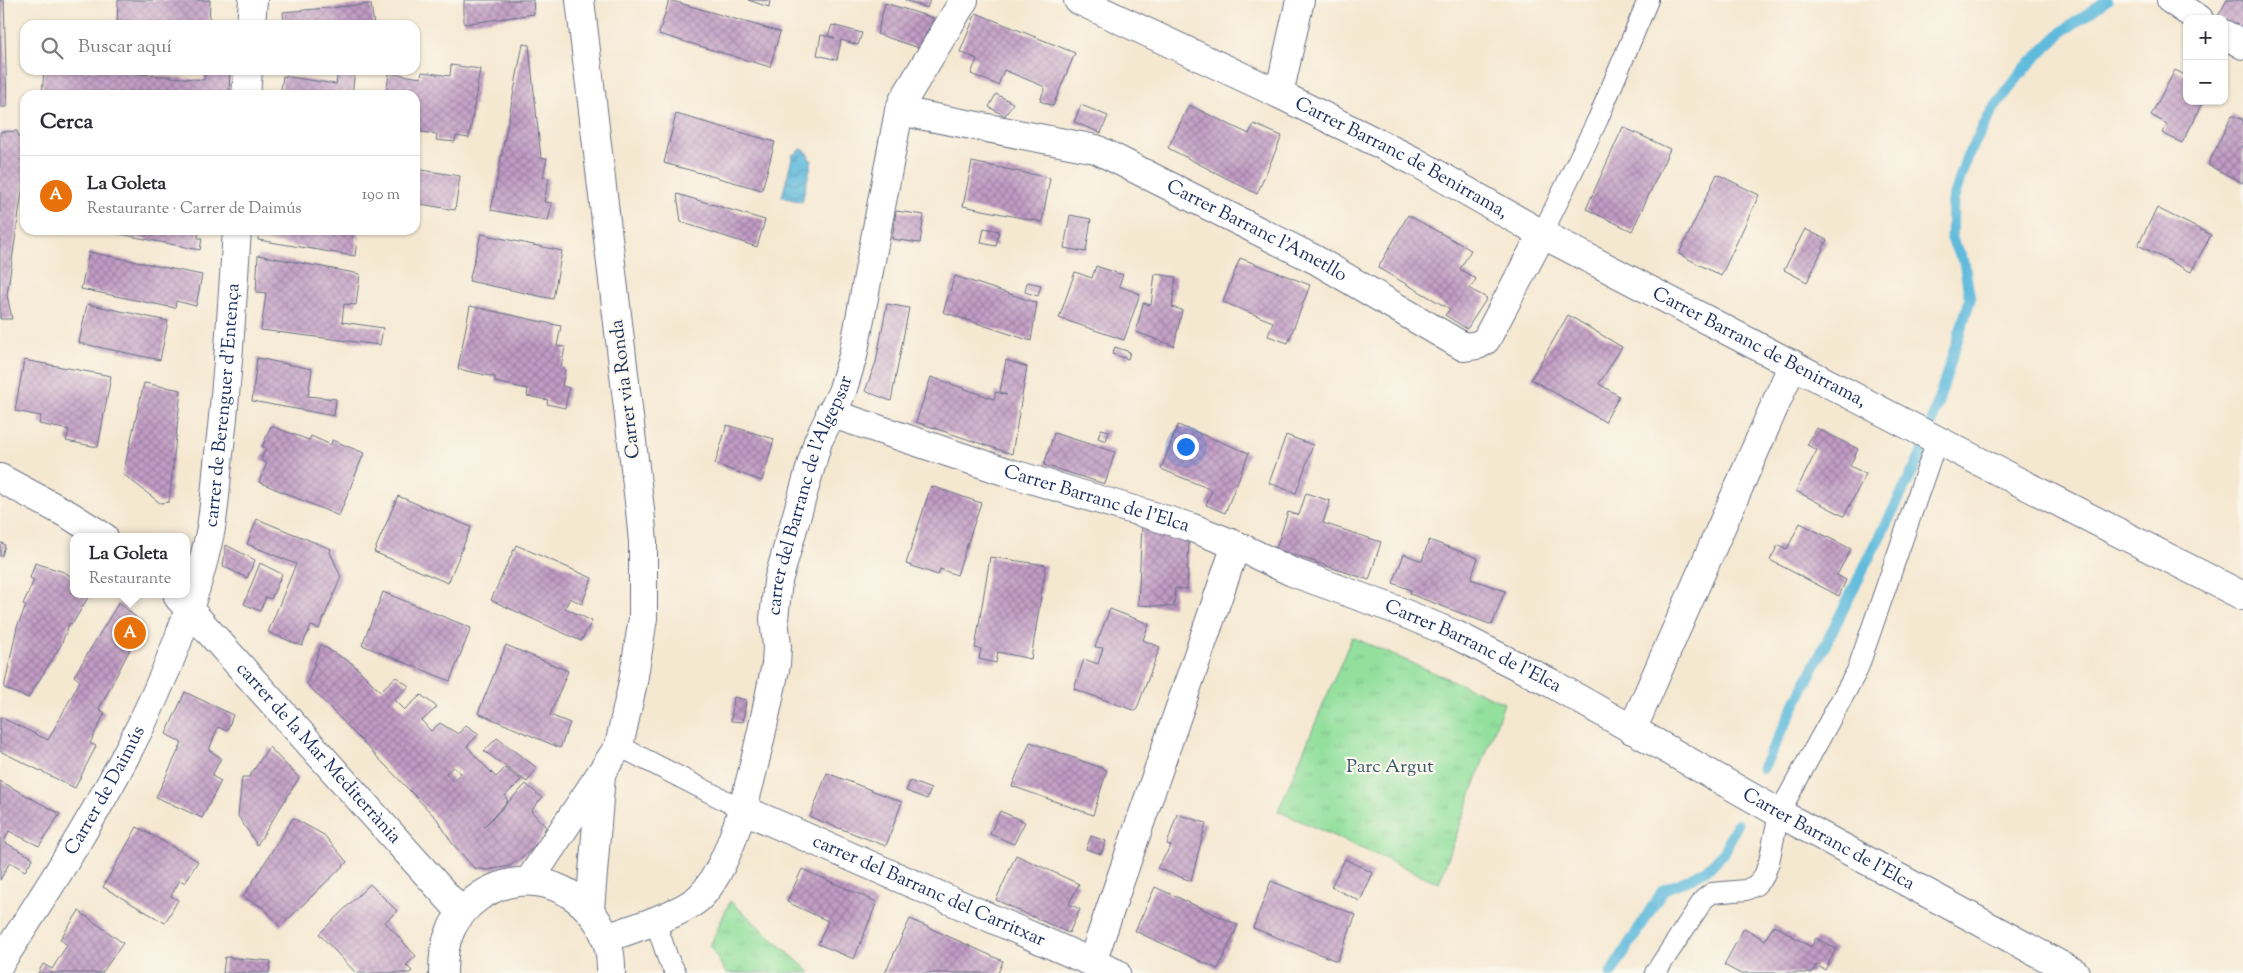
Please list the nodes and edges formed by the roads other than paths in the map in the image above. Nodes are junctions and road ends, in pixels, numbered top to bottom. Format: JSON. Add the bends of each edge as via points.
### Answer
{"nodes":[{"id":1,"x":253,"y":0,"type":"edge"},
{"id":2,"x":580,"y":0,"type":"edge"},
{"id":3,"x":964,"y":0,"type":"edge"},
{"id":4,"x":1078,"y":0,"type":"edge"},
{"id":5,"x":1300,"y":0,"type":"edge"},
{"id":6,"x":1648,"y":0,"type":"edge"},
{"id":7,"x":2172,"y":0,"type":"edge"},
{"id":8,"x":2193,"y":15,"type":"edge"},
{"id":9,"x":251,"y":20,"type":"edge"},
{"id":10,"x":2228,"y":36,"type":"edge"},
{"id":11,"x":2243,"y":45,"type":"edge"},
{"id":12,"x":248,"y":75,"type":"edge"},
{"id":13,"x":246,"y":90,"type":"edge"},
{"id":14,"x":1279,"y":94,"type":"junction"},
{"id":15,"x":899,"y":111,"type":"junction"},
{"id":16,"x":1542,"y":234,"type":"junction"},
{"id":17,"x":237,"y":235,"type":"edge"},
{"id":18,"x":1793,"y":364,"type":"junction"},
{"id":19,"x":830,"y":413,"type":"junction"},
{"id":20,"x":1937,"y":440,"type":"junction"},
{"id":21,"x":0,"y":478,"type":"edge"},
{"id":22,"x":98,"y":533,"type":"edge"},
{"id":23,"x":1236,"y":545,"type":"junction"},
{"id":24,"x":190,"y":584,"type":"edge"},
{"id":25,"x":2243,"y":596,"type":"edge"},
{"id":26,"x":182,"y":601,"type":"edge"},
{"id":27,"x":1632,"y":730,"type":"junction"},
{"id":28,"x":620,"y":746,"type":"junction"},
{"id":29,"x":601,"y":771,"type":"junction"},
{"id":30,"x":742,"y":809,"type":"junction"},
{"id":31,"x":1780,"y":813,"type":"junction"},
{"id":32,"x":529,"y":881,"type":"junction"},
{"id":33,"x":590,"y":909,"type":"junction"},
{"id":34,"x":461,"y":912,"type":"junction"},
{"id":35,"x":655,"y":920,"type":"junction"},
{"id":36,"x":608,"y":942,"type":"junction"},
{"id":37,"x":1092,"y":962,"type":"junction"},
{"id":38,"x":0,"y":963,"type":"edge"},
{"id":39,"x":442,"y":973,"type":"edge"},
{"id":40,"x":611,"y":973,"type":"edge"},
{"id":41,"x":629,"y":973,"type":"edge"},
{"id":42,"x":676,"y":973,"type":"edge"},
{"id":43,"x":1116,"y":973,"type":"edge"},
{"id":44,"x":1655,"y":973,"type":"edge"},
{"id":45,"x":2075,"y":973,"type":"edge"}],
"edges":[{"from":1,"to":9,"type":"street"},
{"from":2,"to":28,"type":"street","name":"Carrer via Ronda","via":[[643,542],[643,618]]},
{"from":3,"to":15,"type":"street","name":"carrer del Barranc de l'Algepsar"},
{"from":4,"to":14,"type":"street","name":"Carrer Barranc de Benirrama,"},
{"from":5,"to":14,"type":"street"},
{"from":6,"to":16,"type":"lane","via":[[1598,119]]},
{"from":7,"to":8,"type":"street"},
{"from":10,"to":11,"type":"street"},
{"from":12,"to":13,"type":"street"},
{"from":14,"to":16,"type":"street","name":"Carrer Barranc de Benirrama,","via":[[1414,161]]},
{"from":15,"to":16,"type":"street","name":"Carrer Barranc l'Ametllo","via":[[1096,149],[1316,260],[1464,347],[1486,340]]},
{"from":15,"to":19,"type":"street","name":"carrer del Barranc de l'Algepsar","via":[[853,356],[842,392]]},
{"from":16,"to":18,"type":"street","name":"Carrer Barranc de Benirrama,"},
{"from":17,"to":24,"type":"street","name":"carrer de Berenguer d'Entença","via":[[225,406],[212,517],[205,552]]},
{"from":18,"to":20,"type":"street","name":"Carrer Barranc de Benirrama,"},
{"from":18,"to":27,"type":"street"},
{"from":19,"to":23,"type":"street","name":"Carrer Barranc de l'Elca","via":[[1007,472],[1190,527]]},
{"from":19,"to":30,"type":"street","name":"carrer del Barranc de l'Algepsar","via":[[818,441],[778,581],[774,619],[776,664]]},
{"from":20,"to":25,"type":"street","name":"Carrer Barranc de Benirrama,"},
{"from":20,"to":31,"type":"lane","via":[[1857,671]]},
{"from":21,"to":22,"type":"street"},
{"from":23,"to":27,"type":"street","name":"Carrer Barranc de l'Elca","via":[[1292,572],[1456,635],[1551,683]]},
{"from":23,"to":37,"type":"street"},
{"from":26,"to":34,"type":"street","name":"carrer de la Mar Mediterrània"},
{"from":26,"to":38,"type":"street","name":"Carrer de Daimús","via":[[163,677],[120,764],[55,880]]},
{"from":27,"to":31,"type":"street","name":"Carrer Barranc de l'Elca"},
{"from":28,"to":29,"type":"street","name":"Carrer via Ronda"},
{"from":28,"to":30,"type":"lane"},
{"from":29,"to":32,"type":"street","name":"Carrer via Ronda"},
{"from":29,"to":33,"type":"street"},
{"from":30,"to":35,"type":"street","name":"carrer del Barranc de l'Algepsar","via":[[711,885],[691,904]]},
{"from":30,"to":37,"type":"street","name":"carrer del Barranc del Carritxar"},
{"from":31,"to":44,"type":"lane","via":[[1764,876],[1746,890],[1712,893],[1704,900]]},
{"from":31,"to":45,"type":"street","name":"Carrer Barranc de l'Elca"},
{"from":32,"to":33,"type":"street","via":[[562,889]]},
{"from":32,"to":34,"type":"street","via":[[504,884],[480,895]]},
{"from":33,"to":36,"type":"street"},
{"from":34,"to":39,"type":"street","via":[[450,931]]},
{"from":35,"to":36,"type":"street","name":"carrer del Barranc de l'Algepsar"},
{"from":35,"to":42,"type":"lane"},
{"from":36,"to":40,"type":"street"},
{"from":36,"to":41,"type":"street"},
{"from":37,"to":43,"type":"street","name":"carrer del Barranc del Carritxar"}]}
